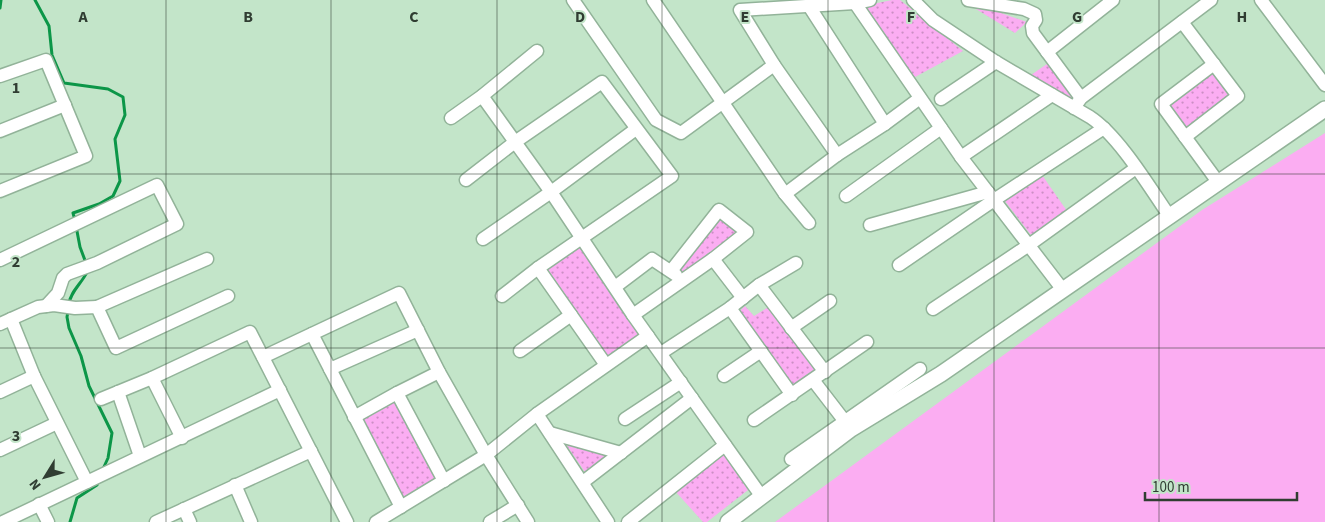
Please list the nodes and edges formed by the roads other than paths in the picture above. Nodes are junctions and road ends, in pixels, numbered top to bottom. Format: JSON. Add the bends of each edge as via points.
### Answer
{"nodes":[{"id":1,"x":573,"y":0,"type":"edge"},
{"id":2,"x":653,"y":0,"type":"edge"},
{"id":3,"x":870,"y":0,"type":"edge"},
{"id":4,"x":913,"y":0,"type":"edge"},
{"id":5,"x":968,"y":0,"type":"edge"},
{"id":6,"x":1113,"y":0,"type":"edge"},
{"id":7,"x":1261,"y":0,"type":"edge"},
{"id":8,"x":1201,"y":2,"type":"edge"},
{"id":9,"x":855,"y":3,"type":"junction"},
{"id":10,"x":809,"y":6,"type":"junction"},
{"id":11,"x":1182,"y":22,"type":"junction"},
{"id":12,"x":537,"y":51,"type":"dead end"},
{"id":13,"x":1047,"y":52,"type":"junction"},
{"id":14,"x":996,"y":62,"type":"junction"},
{"id":15,"x":1214,"y":64,"type":"junction"},
{"id":16,"x":774,"y":65,"type":"junction"},
{"id":17,"x":0,"y":76,"type":"edge"},
{"id":18,"x":1325,"y":85,"type":"edge"},
{"id":19,"x":1052,"y":95,"type":"junction"},
{"id":20,"x":482,"y":96,"type":"junction"},
{"id":21,"x":920,"y":98,"type":"junction"},
{"id":22,"x":941,"y":98,"type":"dead end"},
{"id":23,"x":1078,"y":103,"type":"junction"},
{"id":24,"x":723,"y":104,"type":"junction"},
{"id":25,"x":65,"y":105,"type":"junction"},
{"id":26,"x":1325,"y":109,"type":"edge"},
{"id":27,"x":451,"y":118,"type":"dead end"},
{"id":28,"x":885,"y":124,"type":"junction"},
{"id":29,"x":941,"y":128,"type":"junction"},
{"id":30,"x":1104,"y":128,"type":"junction"},
{"id":31,"x":636,"y":129,"type":"junction"},
{"id":32,"x":0,"y":131,"type":"edge"},
{"id":33,"x":1185,"y":137,"type":"junction"},
{"id":34,"x":515,"y":142,"type":"junction"},
{"id":35,"x":837,"y":155,"type":"junction"},
{"id":36,"x":961,"y":157,"type":"junction"},
{"id":37,"x":1136,"y":168,"type":"junction"},
{"id":38,"x":466,"y":180,"type":"dead end"},
{"id":39,"x":1218,"y":182,"type":"junction"},
{"id":40,"x":0,"y":191,"type":"edge"},
{"id":41,"x":551,"y":192,"type":"junction"},
{"id":42,"x":785,"y":194,"type":"junction"},
{"id":43,"x":846,"y":196,"type":"dead end"},
{"id":44,"x":991,"y":196,"type":"junction"},
{"id":45,"x":1170,"y":217,"type":"junction"},
{"id":46,"x":808,"y":222,"type":"dead end"},
{"id":47,"x":870,"y":225,"type":"dead end"},
{"id":48,"x":582,"y":237,"type":"junction"},
{"id":49,"x":483,"y":239,"type":"dead end"},
{"id":50,"x":1029,"y":245,"type":"junction"},
{"id":51,"x":207,"y":259,"type":"dead end"},
{"id":52,"x":713,"y":259,"type":"junction"},
{"id":53,"x":0,"y":260,"type":"edge"},
{"id":54,"x":796,"y":263,"type":"dead end"},
{"id":55,"x":899,"y":265,"type":"dead end"},
{"id":56,"x":538,"y":268,"type":"junction"},
{"id":57,"x":671,"y":271,"type":"junction"},
{"id":58,"x":682,"y":279,"type":"junction"},
{"id":59,"x":759,"y":286,"type":"junction"},
{"id":60,"x":615,"y":287,"type":"junction"},
{"id":61,"x":1063,"y":290,"type":"junction"},
{"id":62,"x":228,"y":296,"type":"dead end"},
{"id":63,"x":502,"y":296,"type":"dead end"},
{"id":64,"x":743,"y":298,"type":"junction"},
{"id":65,"x":830,"y":301,"type":"dead end"},
{"id":66,"x":50,"y":306,"type":"junction"},
{"id":67,"x":97,"y":307,"type":"junction"},
{"id":68,"x":730,"y":308,"type":"junction"},
{"id":69,"x":933,"y":309,"type":"dead end"},
{"id":70,"x":571,"y":315,"type":"junction"},
{"id":71,"x":633,"y":315,"type":"junction"},
{"id":72,"x":5,"y":321,"type":"edge"},
{"id":73,"x":791,"y":328,"type":"junction"},
{"id":74,"x":418,"y":330,"type":"junction"},
{"id":75,"x":312,"y":334,"type":"junction"},
{"id":76,"x":648,"y":336,"type":"junction"},
{"id":77,"x":867,"y":342,"type":"dead end"},
{"id":78,"x":520,"y":351,"type":"dead end"},
{"id":79,"x":760,"y":351,"type":"junction"},
{"id":80,"x":661,"y":353,"type":"junction"},
{"id":81,"x":263,"y":357,"type":"junction"},
{"id":82,"x":606,"y":365,"type":"junction"},
{"id":83,"x":330,"y":369,"type":"junction"},
{"id":84,"x":920,"y":369,"type":"dead end"},
{"id":85,"x":439,"y":372,"type":"junction"},
{"id":86,"x":825,"y":372,"type":"junction"},
{"id":87,"x":34,"y":376,"type":"junction"},
{"id":88,"x":724,"y":376,"type":"dead end"},
{"id":89,"x":152,"y":378,"type":"junction"},
{"id":90,"x":813,"y":380,"type":"junction"},
{"id":91,"x":681,"y":382,"type":"junction"},
{"id":92,"x":280,"y":390,"type":"junction"},
{"id":93,"x":0,"y":392,"type":"edge"},
{"id":94,"x":118,"y":392,"type":"junction"},
{"id":95,"x":396,"y":393,"type":"junction"},
{"id":96,"x":792,"y":395,"type":"junction"},
{"id":97,"x":692,"y":398,"type":"junction"},
{"id":98,"x":101,"y":399,"type":"dead end"},
{"id":99,"x":537,"y":414,"type":"junction"},
{"id":100,"x":354,"y":417,"type":"junction"},
{"id":101,"x":625,"y":419,"type":"dead end"},
{"id":102,"x":754,"y":420,"type":"dead end"},
{"id":103,"x":57,"y":423,"type":"junction"},
{"id":104,"x":848,"y":426,"type":"junction"},
{"id":105,"x":550,"y":433,"type":"junction"},
{"id":106,"x":182,"y":438,"type":"junction"},
{"id":107,"x":725,"y":445,"type":"junction"},
{"id":108,"x":0,"y":450,"type":"edge"},
{"id":109,"x":311,"y":451,"type":"junction"},
{"id":110,"x":621,"y":453,"type":"junction"},
{"id":111,"x":486,"y":455,"type":"junction"},
{"id":112,"x":140,"y":456,"type":"junction"},
{"id":113,"x":791,"y":459,"type":"dead end"},
{"id":114,"x":89,"y":481,"type":"junction"},
{"id":115,"x":444,"y":482,"type":"junction"},
{"id":116,"x":583,"y":482,"type":"junction"},
{"id":117,"x":235,"y":485,"type":"junction"},
{"id":118,"x":762,"y":497,"type":"junction"},
{"id":119,"x":39,"y":504,"type":"junction"},
{"id":120,"x":518,"y":505,"type":"junction"},
{"id":121,"x":401,"y":507,"type":"junction"},
{"id":122,"x":184,"y":509,"type":"junction"},
{"id":123,"x":2,"y":522,"type":"edge"},
{"id":124,"x":48,"y":522,"type":"edge"},
{"id":125,"x":156,"y":522,"type":"edge"},
{"id":126,"x":190,"y":522,"type":"edge"},
{"id":127,"x":250,"y":522,"type":"edge"},
{"id":128,"x":348,"y":522,"type":"edge"},
{"id":129,"x":376,"y":522,"type":"edge"},
{"id":130,"x":490,"y":522,"type":"edge"},
{"id":131,"x":528,"y":522,"type":"edge"},
{"id":132,"x":608,"y":522,"type":"edge"},
{"id":133,"x":628,"y":522,"type":"edge"},
{"id":134,"x":728,"y":522,"type":"edge"}],
"edges":[{"from":1,"to":24,"type":"street","via":[[656,120],[681,133]]},
{"from":2,"to":24,"type":"street"},
{"from":3,"to":9,"type":"street"},
{"from":4,"to":14,"type":"street","via":[[933,20]]},
{"from":5,"to":13,"type":"street","via":[[1032,12],[1036,17],[1033,33]]},
{"from":6,"to":13,"type":"street"},
{"from":7,"to":18,"type":"street"},
{"from":8,"to":11,"type":"street"},
{"from":9,"to":10,"type":"street"},
{"from":9,"to":21,"type":"street"},
{"from":10,"to":16,"type":"street","via":[[740,10]]},
{"from":10,"to":28,"type":"street"},
{"from":11,"to":15,"type":"street"},
{"from":11,"to":23,"type":"street"},
{"from":12,"to":20,"type":"street"},
{"from":13,"to":23,"type":"street"},
{"from":14,"to":19,"type":"street"},
{"from":14,"to":22,"type":"street"},
{"from":15,"to":33,"type":"street","via":[[1162,104]]},
{"from":15,"to":33,"type":"street","via":[[1238,96]]},
{"from":16,"to":24,"type":"street"},
{"from":16,"to":35,"type":"street"},
{"from":17,"to":25,"type":"street","via":[[46,60]]},
{"from":19,"to":23,"type":"street"},
{"from":19,"to":36,"type":"street"},
{"from":20,"to":27,"type":"street"},
{"from":20,"to":34,"type":"street"},
{"from":21,"to":28,"type":"street"},
{"from":21,"to":29,"type":"street"},
{"from":23,"to":30,"type":"street"},
{"from":24,"to":42,"type":"street"},
{"from":25,"to":32,"type":"street"},
{"from":25,"to":40,"type":"street","via":[[86,156]]},
{"from":26,"to":39,"type":"street"},
{"from":28,"to":35,"type":"street"},
{"from":29,"to":36,"type":"street"},
{"from":29,"to":43,"type":"street"},
{"from":30,"to":37,"type":"street"},
{"from":30,"to":44,"type":"street"},
{"from":31,"to":34,"type":"street","via":[[602,82]]},
{"from":31,"to":41,"type":"street"},
{"from":31,"to":48,"type":"street","via":[[672,176]]},
{"from":33,"to":39,"type":"street"},
{"from":34,"to":38,"type":"street"},
{"from":34,"to":41,"type":"street"},
{"from":35,"to":42,"type":"street"},
{"from":36,"to":44,"type":"street"},
{"from":37,"to":45,"type":"street"},
{"from":37,"to":50,"type":"street"},
{"from":39,"to":45,"type":"street"},
{"from":41,"to":48,"type":"street"},
{"from":41,"to":49,"type":"street"},
{"from":42,"to":46,"type":"street"},
{"from":44,"to":47,"type":"street"},
{"from":44,"to":50,"type":"street"},
{"from":44,"to":55,"type":"street"},
{"from":45,"to":61,"type":"street"},
{"from":48,"to":56,"type":"street"},
{"from":48,"to":60,"type":"street"},
{"from":50,"to":61,"type":"street"},
{"from":50,"to":69,"type":"street"},
{"from":51,"to":67,"type":"street"},
{"from":52,"to":57,"type":"street","via":[[747,232],[719,210]]},
{"from":52,"to":58,"type":"street"},
{"from":52,"to":64,"type":"street"},
{"from":53,"to":66,"type":"street","via":[[157,185],[178,224],[65,276]]},
{"from":54,"to":59,"type":"street"},
{"from":56,"to":63,"type":"street"},
{"from":56,"to":70,"type":"street"},
{"from":57,"to":58,"type":"street"},
{"from":57,"to":60,"type":"street","via":[[652,259]]},
{"from":58,"to":71,"type":"street"},
{"from":59,"to":64,"type":"street"},
{"from":59,"to":73,"type":"street"},
{"from":60,"to":71,"type":"street"},
{"from":61,"to":104,"type":"street","via":[[947,370]]},
{"from":62,"to":67,"type":"street","via":[[116,348]]},
{"from":64,"to":68,"type":"street"},
{"from":65,"to":73,"type":"street"},
{"from":66,"to":67,"type":"street"},
{"from":66,"to":72,"type":"street"},
{"from":68,"to":79,"type":"street"},
{"from":68,"to":80,"type":"street"},
{"from":70,"to":78,"type":"street"},
{"from":70,"to":82,"type":"street"},
{"from":71,"to":76,"type":"street"},
{"from":72,"to":87,"type":"street"},
{"from":73,"to":86,"type":"street"},
{"from":74,"to":75,"type":"street","via":[[399,294]]},
{"from":74,"to":83,"type":"street"},
{"from":74,"to":85,"type":"street"},
{"from":75,"to":81,"type":"street"},
{"from":75,"to":83,"type":"street"},
{"from":76,"to":80,"type":"street"},
{"from":76,"to":82,"type":"street"},
{"from":77,"to":86,"type":"street"},
{"from":79,"to":88,"type":"street"},
{"from":79,"to":96,"type":"street"},
{"from":80,"to":91,"type":"street"},
{"from":81,"to":89,"type":"street","via":[[250,332]]},
{"from":81,"to":92,"type":"street"},
{"from":82,"to":99,"type":"street"},
{"from":83,"to":100,"type":"street"},
{"from":84,"to":104,"type":"street"},
{"from":85,"to":95,"type":"street"},
{"from":85,"to":111,"type":"street"},
{"from":86,"to":90,"type":"street"},
{"from":87,"to":93,"type":"street"},
{"from":87,"to":103,"type":"street"},
{"from":89,"to":94,"type":"street"},
{"from":89,"to":106,"type":"street"},
{"from":90,"to":96,"type":"street"},
{"from":90,"to":104,"type":"street"},
{"from":91,"to":97,"type":"street"},
{"from":91,"to":101,"type":"street"},
{"from":92,"to":106,"type":"street"},
{"from":92,"to":109,"type":"street"},
{"from":94,"to":98,"type":"street"},
{"from":94,"to":112,"type":"street"},
{"from":95,"to":100,"type":"street"},
{"from":95,"to":115,"type":"street"},
{"from":96,"to":102,"type":"street"},
{"from":97,"to":107,"type":"street"},
{"from":97,"to":110,"type":"street"},
{"from":99,"to":105,"type":"street"},
{"from":99,"to":111,"type":"street"},
{"from":100,"to":121,"type":"street"},
{"from":103,"to":108,"type":"street"},
{"from":103,"to":114,"type":"street"},
{"from":104,"to":113,"type":"street"},
{"from":104,"to":118,"type":"street"},
{"from":105,"to":110,"type":"street"},
{"from":105,"to":116,"type":"street"},
{"from":106,"to":112,"type":"street"},
{"from":107,"to":118,"type":"street"},
{"from":107,"to":133,"type":"street"},
{"from":109,"to":117,"type":"street"},
{"from":109,"to":128,"type":"street"},
{"from":110,"to":116,"type":"street"},
{"from":111,"to":115,"type":"street"},
{"from":111,"to":120,"type":"street"},
{"from":112,"to":114,"type":"street"},
{"from":114,"to":119,"type":"street"},
{"from":115,"to":121,"type":"street"},
{"from":116,"to":132,"type":"street"},
{"from":117,"to":122,"type":"street"},
{"from":117,"to":127,"type":"street"},
{"from":118,"to":134,"type":"street"},
{"from":119,"to":123,"type":"street"},
{"from":119,"to":124,"type":"street"},
{"from":120,"to":130,"type":"street"},
{"from":120,"to":131,"type":"street"},
{"from":121,"to":129,"type":"street"},
{"from":122,"to":125,"type":"street"},
{"from":122,"to":126,"type":"street"}]}
